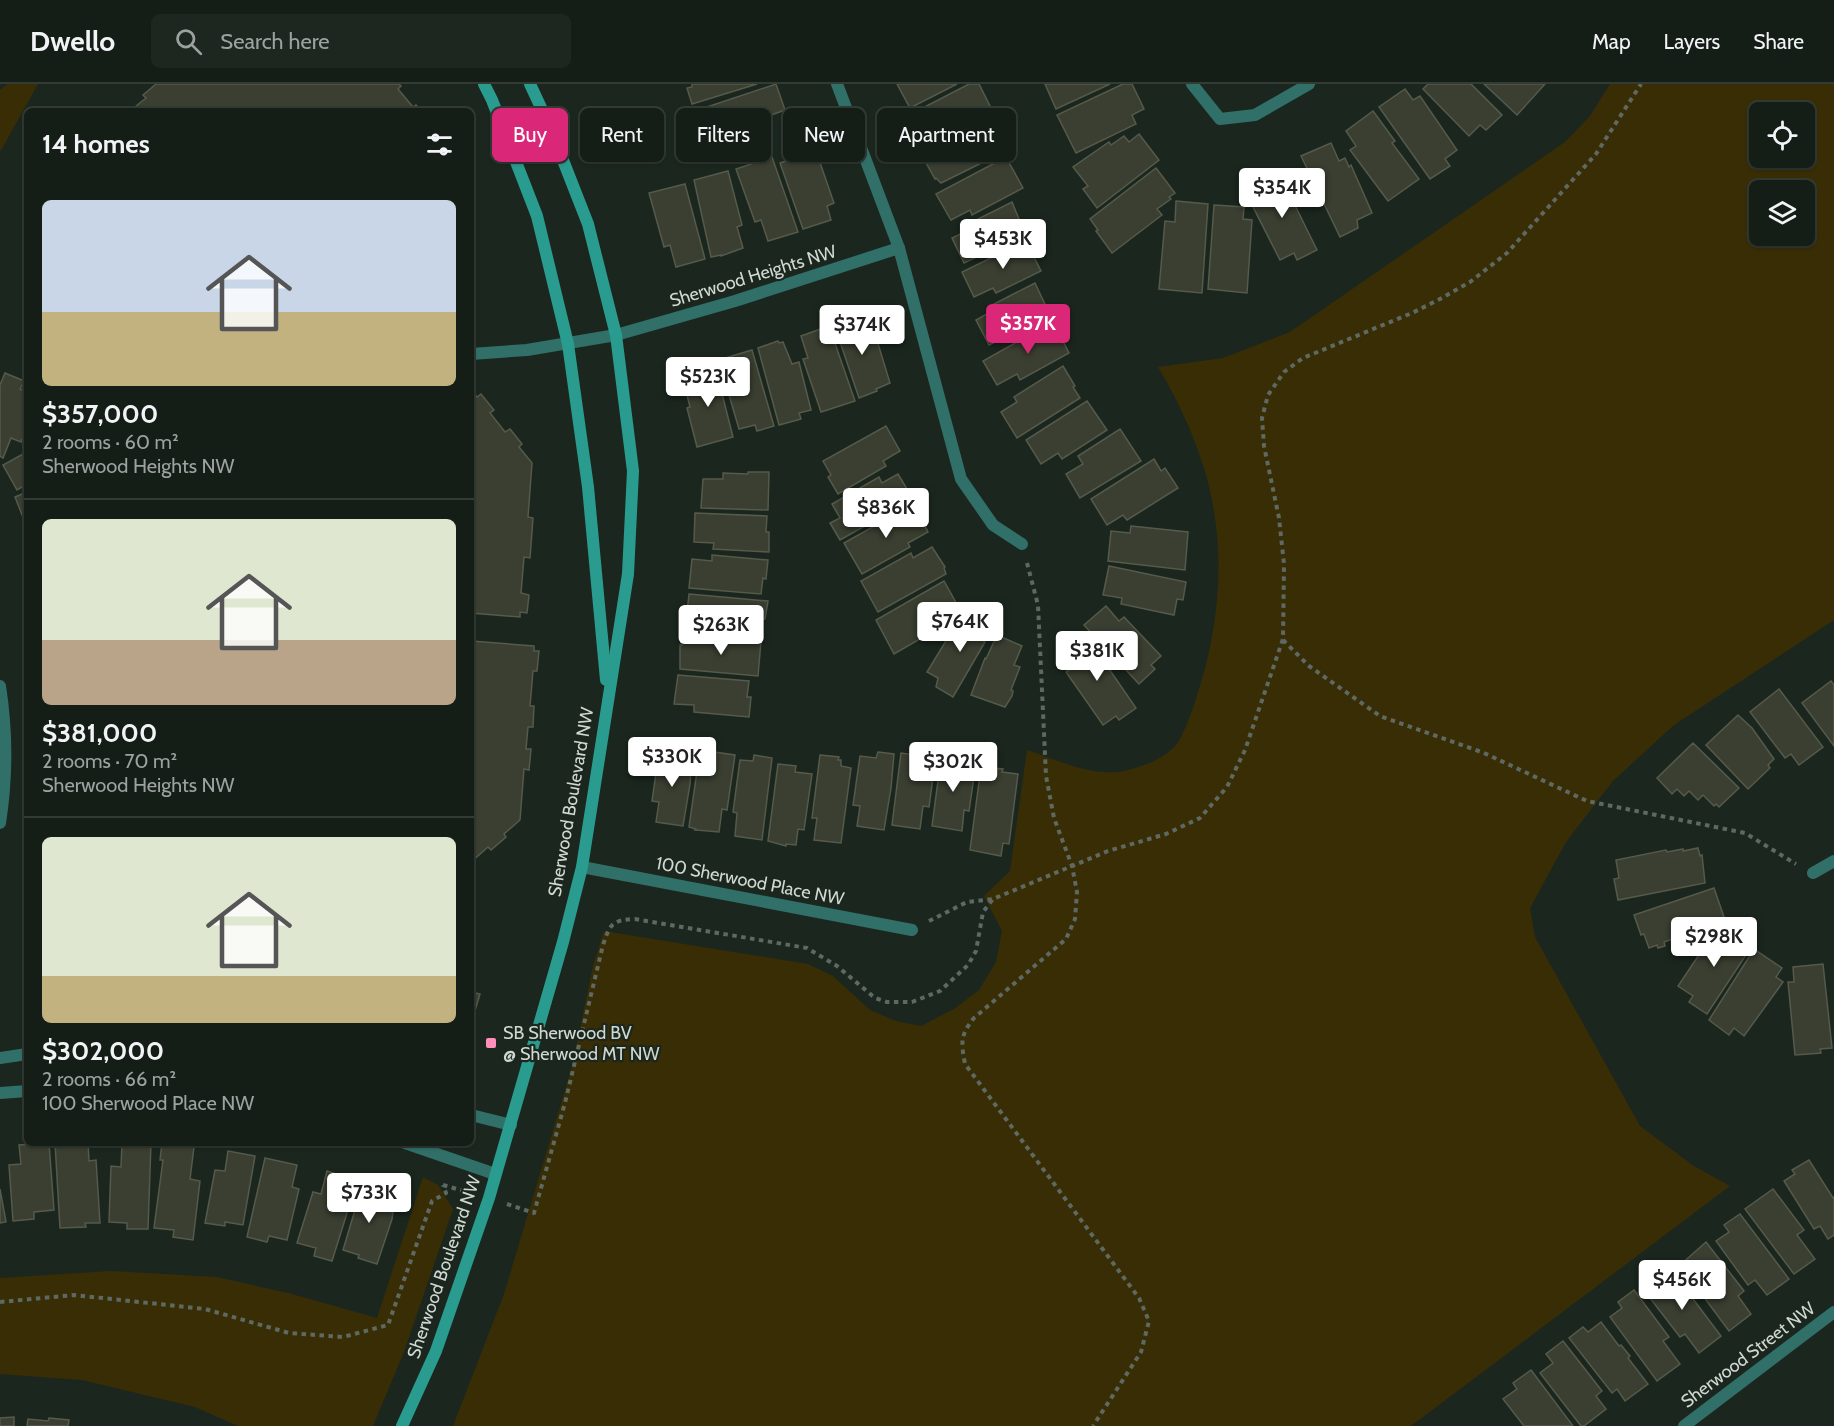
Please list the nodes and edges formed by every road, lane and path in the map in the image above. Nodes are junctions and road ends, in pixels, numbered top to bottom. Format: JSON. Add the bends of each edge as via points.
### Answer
{"nodes":[{"id":1,"x":484,"y":84,"type":"edge"},
{"id":2,"x":530,"y":84,"type":"edge"},
{"id":3,"x":837,"y":84,"type":"edge"},
{"id":4,"x":1192,"y":84,"type":"edge"},
{"id":5,"x":1309,"y":84,"type":"edge"},
{"id":6,"x":1641,"y":84,"type":"edge"},
{"id":7,"x":899,"y":248,"type":"junction"},
{"id":8,"x":616,"y":336,"type":"junction"},
{"id":9,"x":568,"y":344,"type":"junction"},
{"id":10,"x":474,"y":354,"type":"edge"},
{"id":11,"x":1022,"y":544,"type":"joint"},
{"id":12,"x":1283,"y":639,"type":"junction"},
{"id":13,"x":0,"y":686,"type":"edge"},
{"id":14,"x":608,"y":696,"type":"junction"},
{"id":15,"x":0,"y":823,"type":"edge"},
{"id":16,"x":1834,"y":861,"type":"edge"},
{"id":17,"x":1072,"y":866,"type":"junction"},
{"id":18,"x":582,"y":867,"type":"junction"},
{"id":19,"x":1813,"y":873,"type":"joint"},
{"id":20,"x":993,"y":898,"type":"junction"},
{"id":21,"x":912,"y":930,"type":"joint"},
{"id":22,"x":24,"y":1054,"type":"edge"},
{"id":23,"x":0,"y":1058,"type":"edge"},
{"id":24,"x":24,"y":1090,"type":"edge"},
{"id":25,"x":0,"y":1093,"type":"edge"},
{"id":26,"x":474,"y":1116,"type":"edge"},
{"id":27,"x":511,"y":1125,"type":"junction"},
{"id":28,"x":414,"y":1146,"type":"edge"},
{"id":29,"x":495,"y":1174,"type":"junction"},
{"id":30,"x":443,"y":1185,"type":"dead end"},
{"id":31,"x":534,"y":1213,"type":"dead end"},
{"id":32,"x":0,"y":1302,"type":"edge"},
{"id":33,"x":1834,"y":1312,"type":"edge"},
{"id":34,"x":402,"y":1426,"type":"edge"},
{"id":35,"x":1093,"y":1426,"type":"edge"},
{"id":36,"x":1684,"y":1426,"type":"edge"}],
"edges":[{"from":1,"to":9,"type":"street","name":"Sherwood Boulevard NW","via":[[537,216]]},
{"from":2,"to":8,"type":"street","name":"Sherwood Boulevard NW","via":[[588,224]]},
{"from":3,"to":7,"type":"street"},
{"from":4,"to":5,"type":"street","via":[[1220,119],[1255,115]]},
{"from":6,"to":12,"type":"path","via":[[1596,154],[1507,253],[1440,299],[1303,358],[1284,372],[1268,395],[1262,418],[1284,564]]},
{"from":7,"to":8,"type":"street","name":"Sherwood Heights NW"},
{"from":7,"to":11,"type":"street","via":[[961,479],[993,525]]},
{"from":8,"to":9,"type":"street","name":"Sherwood Heights NW"},
{"from":8,"to":14,"type":"street","name":"Sherwood Boulevard NW","via":[[633,471],[628,574]]},
{"from":9,"to":10,"type":"street","name":"Sherwood Heights NW"},
{"from":9,"to":14,"type":"street","name":"Sherwood Boulevard NW","via":[[588,487]]},
{"from":11,"to":17,"type":"path","via":[[1038,605],[1046,776],[1054,818]]},
{"from":12,"to":17,"type":"path","via":[[1245,750],[1227,787],[1200,818],[1166,834],[1108,850]]},
{"from":12,"to":19,"type":"path","via":[[1308,666],[1380,716],[1484,753],[1587,801],[1745,833]]},
{"from":13,"to":15,"type":"street","via":[[5,722]]},
{"from":14,"to":18,"type":"street","name":"Sherwood Boulevard NW"},
{"from":16,"to":19,"type":"street"},
{"from":17,"to":20,"type":"path"},
{"from":17,"to":35,"type":"path","via":[[1077,892],[1075,919],[1066,939],[974,1018],[964,1030],[962,1047],[965,1064],[1139,1298],[1149,1321],[1140,1352]]},
{"from":18,"to":21,"type":"street","name":"100 Sherwood Place NW"},
{"from":18,"to":27,"type":"street","name":"Sherwood Boulevard NW"},
{"from":20,"to":21,"type":"path","via":[[968,902]]},
{"from":20,"to":31,"type":"path","via":[[983,912],[976,951],[968,965],[940,991],[912,1002],[875,998],[837,966],[807,948],[635,919],[619,920],[608,929],[603,945],[566,1103]]},
{"from":22,"to":23,"type":"street"},
{"from":24,"to":25,"type":"street"},
{"from":26,"to":27,"type":"street"},
{"from":27,"to":29,"type":"street","name":"Sherwood Boulevard NW"},
{"from":28,"to":29,"type":"street"},
{"from":29,"to":34,"type":"street","name":"Sherwood Boulevard NW","via":[[436,1351]]},
{"from":30,"to":32,"type":"path","via":[[446,1193],[432,1201],[388,1325],[343,1337],[289,1333],[205,1309],[86,1296]]},
{"from":33,"to":36,"type":"street","name":"Sherwood Street NW"}]}
